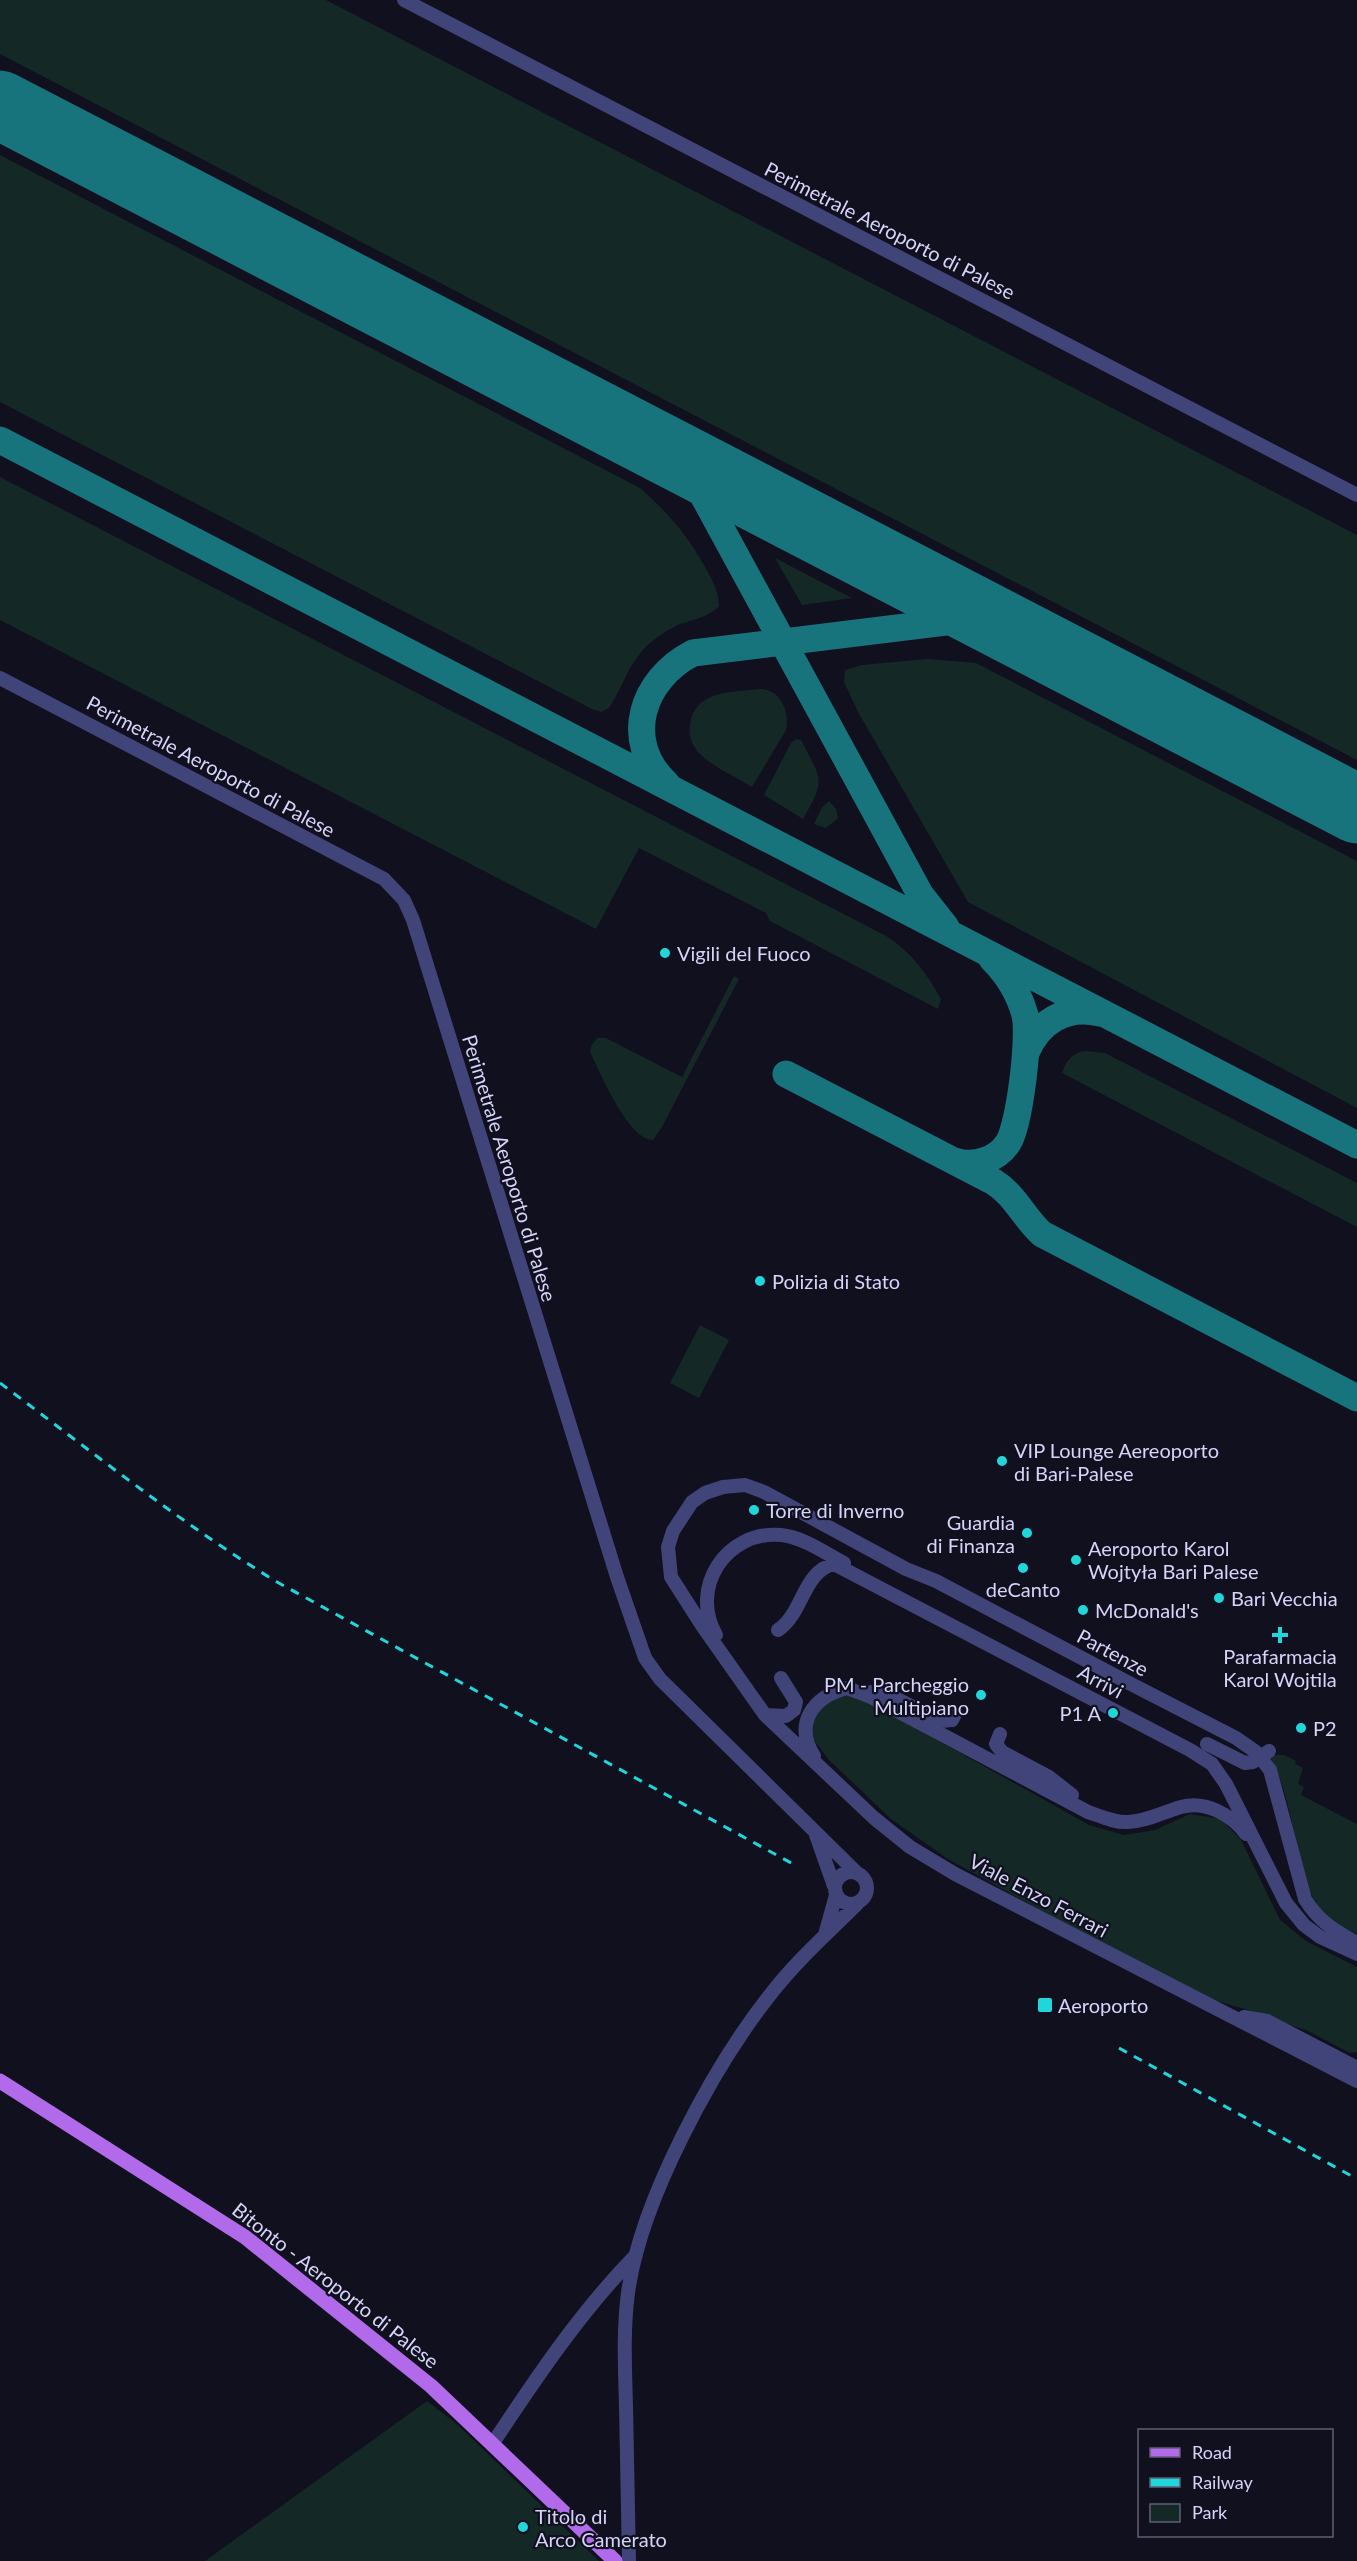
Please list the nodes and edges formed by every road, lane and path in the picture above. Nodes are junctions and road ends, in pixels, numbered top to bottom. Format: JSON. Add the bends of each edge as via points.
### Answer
{"nodes":[{"id":1,"x":404,"y":0,"type":"edge"},
{"id":2,"x":1357,"y":495,"type":"edge"},
{"id":3,"x":0,"y":678,"type":"edge"},
{"id":4,"x":891,"y":1587,"type":"dead end"},
{"id":5,"x":778,"y":1630,"type":"dead end"},
{"id":6,"x":781,"y":1678,"type":"dead end"},
{"id":7,"x":745,"y":1686,"type":"junction"},
{"id":8,"x":856,"y":1690,"type":"junction"},
{"id":9,"x":956,"y":1712,"type":"dead end"},
{"id":10,"x":765,"y":1714,"type":"junction"},
{"id":11,"x":1000,"y":1734,"type":"dead end"},
{"id":12,"x":1207,"y":1744,"type":"dead end"},
{"id":13,"x":1269,"y":1751,"type":"dead end"},
{"id":14,"x":826,"y":1773,"type":"junction"},
{"id":15,"x":1110,"y":1818,"type":"junction"},
{"id":16,"x":814,"y":1830,"type":"junction"},
{"id":17,"x":1261,"y":1855,"type":"junction"},
{"id":18,"x":857,"y":1873,"type":"junction"},
{"id":19,"x":835,"y":1890,"type":"junction"},
{"id":20,"x":858,"y":1903,"type":"junction"},
{"id":21,"x":826,"y":1931,"type":"junction"},
{"id":22,"x":1356,"y":1950,"type":"edge"},
{"id":23,"x":1230,"y":2015,"type":"junction"},
{"id":24,"x":1342,"y":2059,"type":"junction"},
{"id":25,"x":1357,"y":2059,"type":"edge"},
{"id":26,"x":1357,"y":2068,"type":"edge"},
{"id":27,"x":1357,"y":2074,"type":"edge"},
{"id":28,"x":0,"y":2081,"type":"edge"},
{"id":29,"x":1357,"y":2081,"type":"edge"},
{"id":30,"x":636,"y":2255,"type":"junction"},
{"id":31,"x":493,"y":2444,"type":"junction"},
{"id":32,"x":615,"y":2561,"type":"edge"},
{"id":33,"x":629,"y":2561,"type":"edge"}],
"edges":[{"from":1,"to":2,"type":"street","name":"Perimetrale Aeroporto di Palese"},
{"from":3,"to":16,"type":"street","name":"Perimetrale Aeroporto di Palese","via":[[384,879],[404,900],[645,1658],[660,1679]]},
{"from":4,"to":7,"type":"street","via":[[813,1546],[782,1535],[751,1538],[713,1570],[706,1604],[710,1624]]},
{"from":5,"to":17,"type":"street","name":"Arrivi","via":[[789,1621],[814,1576],[834,1564],[1208,1760],[1226,1784]]},
{"from":6,"to":10,"type":"street","via":[[796,1702],[794,1710],[786,1716]]},
{"from":7,"to":10,"type":"street","name":"Viale Enzo Ferrari"},
{"from":7,"to":22,"type":"street","name":"Partenze","bridge":true,"via":[[671,1577],[668,1548],[673,1531],[692,1502],[723,1487],[745,1485],[764,1491],[1256,1752],[1270,1770],[1305,1899],[1313,1913]]},
{"from":8,"to":9,"type":"street","via":[[895,1698],[941,1721],[952,1720]]},
{"from":8,"to":14,"type":"street","via":[[835,1691],[810,1711],[806,1741]]},
{"from":8,"to":15,"type":"street","via":[[1088,1812]]},
{"from":10,"to":14,"type":"street","name":"Viale Enzo Ferrari"},
{"from":11,"to":15,"type":"street","via":[[996,1744],[1002,1752]]},
{"from":12,"to":13,"type":"street","via":[[1245,1763]]},
{"from":14,"to":23,"type":"street","name":"Viale Enzo Ferrari","via":[[910,1847]]},
{"from":15,"to":17,"type":"street","via":[[1125,1822],[1149,1820],[1183,1806],[1205,1807],[1240,1825]]},
{"from":16,"to":18,"type":"street","name":"Perimetrale Aeroporto di Palese"},
{"from":16,"to":19,"type":"street","name":"Perimetrale Aeroporto di Palese"},
{"from":17,"to":22,"type":"street","name":"Arrivi","via":[[1286,1903],[1304,1925],[1320,1937]]},
{"from":18,"to":19,"type":"street","via":[[842,1874]]},
{"from":18,"to":20,"type":"street","via":[[867,1888]]},
{"from":19,"to":20,"type":"street","via":[[843,1902]]},
{"from":19,"to":21,"type":"street"},
{"from":20,"to":21,"type":"street"},
{"from":21,"to":30,"type":"street","via":[[770,1995],[709,2087],[651,2207]]},
{"from":23,"to":24,"type":"street","via":[[1267,2021]]},
{"from":23,"to":27,"type":"street","via":[[1260,2023]]},
{"from":23,"to":29,"type":"street","name":"Viale Enzo Ferrari"},
{"from":24,"to":25,"type":"street"},
{"from":24,"to":26,"type":"street"},
{"from":28,"to":31,"type":"main road","name":"Bitonto - Aeroporto di Palese","via":[[246,2236],[430,2386]]},
{"from":30,"to":31,"type":"street","via":[[539,2374]]},
{"from":30,"to":33,"type":"street","via":[[624,2330]]},
{"from":31,"to":32,"type":"main road","name":"Bitonto - Aeroporto di Palese"}]}
